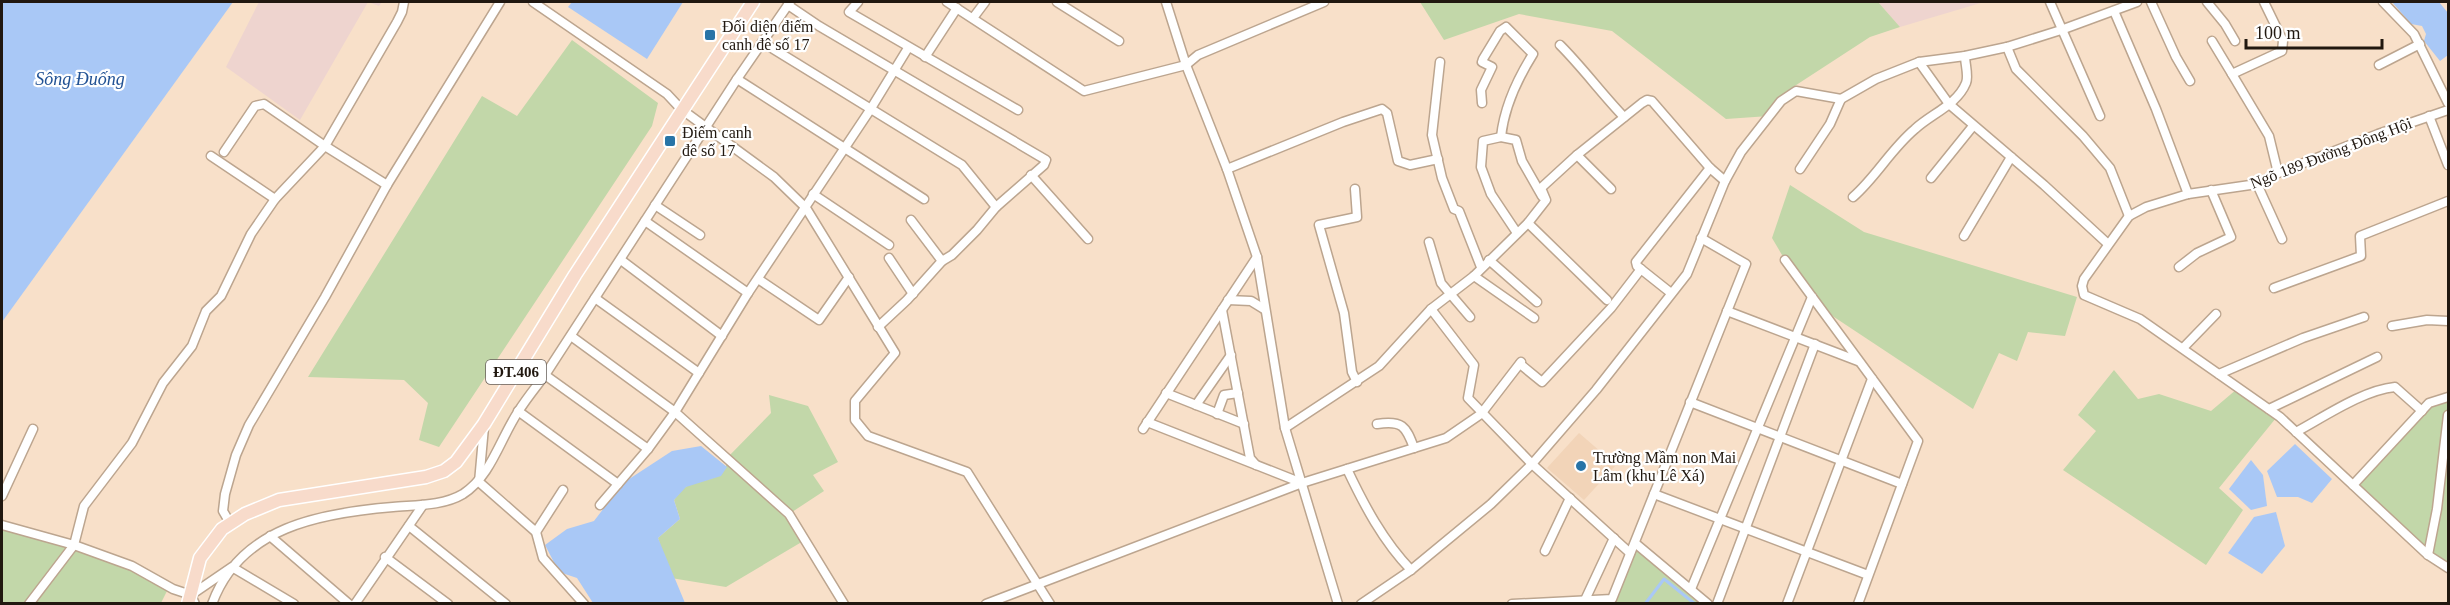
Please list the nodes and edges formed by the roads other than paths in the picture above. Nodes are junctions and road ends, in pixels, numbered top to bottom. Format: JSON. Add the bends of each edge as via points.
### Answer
{"nodes":[{"id":1,"x":404,"y":2,"type":"edge"},
{"id":2,"x":500,"y":2,"type":"edge"},
{"id":3,"x":533,"y":2,"type":"edge"},
{"id":4,"x":753,"y":2,"type":"edge"},
{"id":5,"x":858,"y":2,"type":"edge"},
{"id":6,"x":947,"y":2,"type":"edge"},
{"id":7,"x":985,"y":2,"type":"edge"},
{"id":8,"x":1057,"y":2,"type":"edge"},
{"id":9,"x":1166,"y":2,"type":"edge"},
{"id":10,"x":1324,"y":2,"type":"edge"},
{"id":11,"x":2050,"y":2,"type":"edge"},
{"id":12,"x":2137,"y":2,"type":"edge"},
{"id":13,"x":2151,"y":2,"type":"edge"},
{"id":14,"x":2207,"y":2,"type":"edge"},
{"id":15,"x":2264,"y":2,"type":"edge"},
{"id":16,"x":2383,"y":2,"type":"edge"},
{"id":17,"x":789,"y":3,"type":"edge"},
{"id":18,"x":957,"y":8,"type":"junction"},
{"id":19,"x":2114,"y":11,"type":"junction"},
{"id":20,"x":973,"y":18,"type":"junction"},
{"id":21,"x":2061,"y":30,"type":"junction"},
{"id":22,"x":1119,"y":41,"type":"dead end"},
{"id":23,"x":2212,"y":41,"type":"dead end"},
{"id":24,"x":2235,"y":41,"type":"dead end"},
{"id":25,"x":762,"y":42,"type":"junction"},
{"id":26,"x":2420,"y":44,"type":"junction"},
{"id":27,"x":1560,"y":45,"type":"dead end"},
{"id":28,"x":2007,"y":47,"type":"junction"},
{"id":29,"x":908,"y":48,"type":"junction"},
{"id":30,"x":1965,"y":56,"type":"junction"},
{"id":31,"x":926,"y":57,"type":"junction"},
{"id":32,"x":1440,"y":62,"type":"dead end"},
{"id":33,"x":1919,"y":62,"type":"junction"},
{"id":34,"x":1186,"y":64,"type":"junction"},
{"id":35,"x":2379,"y":65,"type":"dead end"},
{"id":36,"x":894,"y":71,"type":"junction"},
{"id":37,"x":2232,"y":74,"type":"junction"},
{"id":38,"x":737,"y":79,"type":"junction"},
{"id":39,"x":2190,"y":81,"type":"dead end"},
{"id":40,"x":1840,"y":99,"type":"junction"},
{"id":41,"x":1482,"y":103,"type":"dead end"},
{"id":42,"x":2448,"y":103,"type":"edge"},
{"id":43,"x":1949,"y":104,"type":"junction"},
{"id":44,"x":681,"y":109,"type":"junction"},
{"id":45,"x":870,"y":110,"type":"junction"},
{"id":46,"x":2448,"y":110,"type":"edge"},
{"id":47,"x":1018,"y":111,"type":"dead end"},
{"id":48,"x":2429,"y":116,"type":"junction"},
{"id":49,"x":1624,"y":117,"type":"junction"},
{"id":50,"x":2100,"y":117,"type":"dead end"},
{"id":51,"x":1973,"y":126,"type":"junction"},
{"id":52,"x":706,"y":128,"type":"junction"},
{"id":53,"x":1501,"y":137,"type":"junction"},
{"id":54,"x":325,"y":146,"type":"junction"},
{"id":55,"x":845,"y":148,"type":"junction"},
{"id":56,"x":224,"y":152,"type":"dead end"},
{"id":57,"x":1578,"y":155,"type":"junction"},
{"id":58,"x":211,"y":156,"type":"dead end"},
{"id":59,"x":2011,"y":158,"type":"junction"},
{"id":60,"x":1438,"y":159,"type":"junction"},
{"id":61,"x":2448,"y":165,"type":"edge"},
{"id":62,"x":1710,"y":168,"type":"junction"},
{"id":63,"x":1227,"y":169,"type":"junction"},
{"id":64,"x":1800,"y":169,"type":"dead end"},
{"id":65,"x":2278,"y":173,"type":"junction"},
{"id":66,"x":1031,"y":175,"type":"junction"},
{"id":67,"x":1931,"y":178,"type":"dead end"},
{"id":68,"x":1725,"y":182,"type":"junction"},
{"id":69,"x":2257,"y":184,"type":"junction"},
{"id":70,"x":387,"y":185,"type":"junction"},
{"id":71,"x":1355,"y":189,"type":"dead end"},
{"id":72,"x":1611,"y":189,"type":"dead end"},
{"id":73,"x":2211,"y":190,"type":"junction"},
{"id":74,"x":813,"y":194,"type":"junction"},
{"id":75,"x":2188,"y":194,"type":"junction"},
{"id":76,"x":1853,"y":197,"type":"dead end"},
{"id":77,"x":924,"y":199,"type":"dead end"},
{"id":78,"x":275,"y":200,"type":"junction"},
{"id":79,"x":1546,"y":200,"type":"junction"},
{"id":80,"x":2448,"y":201,"type":"edge"},
{"id":81,"x":655,"y":205,"type":"junction"},
{"id":82,"x":996,"y":207,"type":"junction"},
{"id":83,"x":806,"y":208,"type":"junction"},
{"id":84,"x":2129,"y":216,"type":"junction"},
{"id":85,"x":911,"y":220,"type":"dead end"},
{"id":86,"x":645,"y":221,"type":"junction"},
{"id":87,"x":1528,"y":223,"type":"junction"},
{"id":88,"x":1517,"y":233,"type":"junction"},
{"id":89,"x":700,"y":235,"type":"dead end"},
{"id":90,"x":1964,"y":236,"type":"dead end"},
{"id":91,"x":1701,"y":238,"type":"junction"},
{"id":92,"x":2282,"y":239,"type":"dead end"},
{"id":93,"x":1088,"y":240,"type":"dead end"},
{"id":94,"x":1429,"y":242,"type":"dead end"},
{"id":95,"x":889,"y":244,"type":"dead end"},
{"id":96,"x":2108,"y":244,"type":"junction"},
{"id":97,"x":1257,"y":257,"type":"junction"},
{"id":98,"x":889,"y":258,"type":"dead end"},
{"id":99,"x":621,"y":260,"type":"junction"},
{"id":100,"x":1489,"y":260,"type":"junction"},
{"id":101,"x":1785,"y":260,"type":"dead end"},
{"id":102,"x":942,"y":261,"type":"junction"},
{"id":103,"x":1481,"y":267,"type":"junction"},
{"id":104,"x":2179,"y":267,"type":"dead end"},
{"id":105,"x":1641,"y":268,"type":"junction"},
{"id":106,"x":1474,"y":276,"type":"junction"},
{"id":107,"x":849,"y":278,"type":"junction"},
{"id":108,"x":758,"y":279,"type":"junction"},
{"id":109,"x":2274,"y":288,"type":"dead end"},
{"id":110,"x":748,"y":293,"type":"junction"},
{"id":111,"x":1671,"y":293,"type":"junction"},
{"id":112,"x":913,"y":294,"type":"junction"},
{"id":113,"x":1450,"y":295,"type":"junction"},
{"id":114,"x":1812,"y":297,"type":"junction"},
{"id":115,"x":595,"y":298,"type":"junction"},
{"id":116,"x":1228,"y":300,"type":"junction"},
{"id":117,"x":1607,"y":300,"type":"dead end"},
{"id":118,"x":1537,"y":302,"type":"dead end"},
{"id":119,"x":1264,"y":309,"type":"junction"},
{"id":120,"x":1431,"y":309,"type":"junction"},
{"id":121,"x":1222,"y":310,"type":"junction"},
{"id":122,"x":1727,"y":311,"type":"junction"},
{"id":123,"x":2216,"y":314,"type":"dead end"},
{"id":124,"x":1470,"y":317,"type":"dead end"},
{"id":125,"x":2364,"y":317,"type":"dead end"},
{"id":126,"x":1534,"y":318,"type":"dead end"},
{"id":127,"x":2448,"y":321,"type":"edge"},
{"id":128,"x":2392,"y":326,"type":"dead end"},
{"id":129,"x":878,"y":327,"type":"junction"},
{"id":130,"x":571,"y":336,"type":"junction"},
{"id":131,"x":722,"y":336,"type":"junction"},
{"id":132,"x":1796,"y":337,"type":"junction"},
{"id":133,"x":1815,"y":344,"type":"junction"},
{"id":134,"x":2183,"y":348,"type":"junction"},
{"id":135,"x":1231,"y":355,"type":"junction"},
{"id":136,"x":2377,"y":357,"type":"dead end"},
{"id":137,"x":1859,"y":361,"type":"junction"},
{"id":138,"x":699,"y":373,"type":"junction"},
{"id":139,"x":2220,"y":374,"type":"junction"},
{"id":140,"x":545,"y":375,"type":"junction"},
{"id":141,"x":1872,"y":379,"type":"junction"},
{"id":142,"x":1356,"y":382,"type":"junction"},
{"id":143,"x":1211,"y":383,"type":"junction"},
{"id":144,"x":1166,"y":393,"type":"junction"},
{"id":145,"x":1238,"y":393,"type":"junction"},
{"id":146,"x":1224,"y":395,"type":"junction"},
{"id":147,"x":2448,"y":397,"type":"edge"},
{"id":148,"x":1690,"y":402,"type":"junction"},
{"id":149,"x":1196,"y":405,"type":"junction"},
{"id":150,"x":2269,"y":409,"type":"junction"},
{"id":151,"x":518,"y":411,"type":"junction"},
{"id":152,"x":2422,"y":411,"type":"junction"},
{"id":153,"x":675,"y":412,"type":"junction"},
{"id":154,"x":1217,"y":414,"type":"junction"},
{"id":155,"x":1481,"y":414,"type":"junction"},
{"id":156,"x":2448,"y":414,"type":"edge"},
{"id":157,"x":484,"y":424,"type":"junction"},
{"id":158,"x":1244,"y":424,"type":"junction"},
{"id":159,"x":1377,"y":424,"type":"dead end"},
{"id":160,"x":1285,"y":428,"type":"junction"},
{"id":161,"x":1758,"y":428,"type":"junction"},
{"id":162,"x":33,"y":429,"type":"dead end"},
{"id":163,"x":2296,"y":432,"type":"junction"},
{"id":164,"x":1780,"y":437,"type":"junction"},
{"id":165,"x":1414,"y":448,"type":"junction"},
{"id":166,"x":648,"y":449,"type":"junction"},
{"id":167,"x":1841,"y":461,"type":"junction"},
{"id":168,"x":1532,"y":464,"type":"junction"},
{"id":169,"x":1257,"y":465,"type":"junction"},
{"id":170,"x":1347,"y":469,"type":"junction"},
{"id":171,"x":479,"y":482,"type":"junction"},
{"id":172,"x":1302,"y":483,"type":"junction"},
{"id":173,"x":618,"y":484,"type":"junction"},
{"id":174,"x":1902,"y":484,"type":"junction"},
{"id":175,"x":2353,"y":485,"type":"junction"},
{"id":176,"x":563,"y":490,"type":"dead end"},
{"id":177,"x":1654,"y":494,"type":"junction"},
{"id":178,"x":2,"y":496,"type":"edge"},
{"id":179,"x":1570,"y":498,"type":"junction"},
{"id":180,"x":423,"y":505,"type":"junction"},
{"id":181,"x":600,"y":505,"type":"dead end"},
{"id":182,"x":1720,"y":519,"type":"junction"},
{"id":183,"x":230,"y":523,"type":"junction"},
{"id":184,"x":2,"y":525,"type":"edge"},
{"id":185,"x":410,"y":526,"type":"junction"},
{"id":186,"x":1746,"y":529,"type":"junction"},
{"id":187,"x":536,"y":532,"type":"junction"},
{"id":188,"x":270,"y":536,"type":"junction"},
{"id":189,"x":1614,"y":538,"type":"junction"},
{"id":190,"x":1635,"y":543,"type":"junction"},
{"id":191,"x":74,"y":545,"type":"junction"},
{"id":192,"x":1545,"y":551,"type":"dead end"},
{"id":193,"x":1806,"y":552,"type":"junction"},
{"id":194,"x":1630,"y":553,"type":"junction"},
{"id":195,"x":2428,"y":555,"type":"junction"},
{"id":196,"x":386,"y":557,"type":"junction"},
{"id":197,"x":232,"y":567,"type":"junction"},
{"id":198,"x":2448,"y":568,"type":"edge"},
{"id":199,"x":1411,"y":570,"type":"junction"},
{"id":200,"x":1868,"y":575,"type":"junction"},
{"id":201,"x":1037,"y":582,"type":"junction"},
{"id":202,"x":1691,"y":589,"type":"junction"},
{"id":203,"x":1585,"y":600,"type":"junction"},
{"id":204,"x":191,"y":601,"type":"edge"},
{"id":205,"x":29,"y":603,"type":"edge"},
{"id":206,"x":212,"y":603,"type":"edge"},
{"id":207,"x":294,"y":603,"type":"edge"},
{"id":208,"x":349,"y":603,"type":"edge"},
{"id":209,"x":355,"y":603,"type":"edge"},
{"id":210,"x":448,"y":603,"type":"edge"},
{"id":211,"x":506,"y":603,"type":"edge"},
{"id":212,"x":584,"y":603,"type":"edge"},
{"id":213,"x":844,"y":603,"type":"edge"},
{"id":214,"x":986,"y":603,"type":"edge"},
{"id":215,"x":1050,"y":603,"type":"edge"},
{"id":216,"x":1338,"y":603,"type":"edge"},
{"id":217,"x":1361,"y":603,"type":"edge"},
{"id":218,"x":1512,"y":603,"type":"edge"},
{"id":219,"x":1708,"y":603,"type":"edge"},
{"id":220,"x":1717,"y":603,"type":"edge"},
{"id":221,"x":1787,"y":603,"type":"edge"},
{"id":222,"x":1858,"y":603,"type":"edge"}],
"edges":[{"from":1,"to":54,"type":"street","via":[[402,12]]},
{"from":2,"to":70,"type":"street"},
{"from":3,"to":44,"type":"street","via":[[667,94]]},
{"from":4,"to":44,"type":"main road","number":"ĐT.406"},
{"from":5,"to":29,"type":"street","via":[[849,12]]},
{"from":6,"to":18,"type":"street"},
{"from":7,"to":20,"type":"street"},
{"from":8,"to":22,"type":"street"},
{"from":9,"to":34,"type":"street"},
{"from":10,"to":34,"type":"street","via":[[1198,55]]},
{"from":11,"to":21,"type":"street"},
{"from":12,"to":19,"type":"street"},
{"from":13,"to":39,"type":"street"},
{"from":14,"to":24,"type":"street"},
{"from":15,"to":37,"type":"street","via":[[2283,40],[2282,51]]},
{"from":16,"to":26,"type":"street"},
{"from":17,"to":25,"type":"street"},
{"from":17,"to":36,"type":"street"},
{"from":18,"to":20,"type":"street"},
{"from":18,"to":31,"type":"street"},
{"from":19,"to":21,"type":"street"},
{"from":19,"to":75,"type":"street"},
{"from":20,"to":34,"type":"street","via":[[1084,91]]},
{"from":21,"to":28,"type":"street"},
{"from":21,"to":50,"type":"street"},
{"from":23,"to":37,"type":"street"},
{"from":25,"to":38,"type":"street"},
{"from":25,"to":45,"type":"street"},
{"from":26,"to":35,"type":"street"},
{"from":26,"to":42,"type":"street"},
{"from":27,"to":49,"type":"street"},
{"from":28,"to":30,"type":"street"},
{"from":28,"to":84,"type":"street","via":[[2016,69],[2110,168]]},
{"from":29,"to":31,"type":"street"},
{"from":29,"to":36,"type":"street"},
{"from":30,"to":33,"type":"street"},
{"from":30,"to":43,"type":"street","via":[[1967,81]]},
{"from":31,"to":47,"type":"street"},
{"from":32,"to":60,"type":"street","via":[[1432,135]]},
{"from":33,"to":40,"type":"street"},
{"from":33,"to":43,"type":"street"},
{"from":34,"to":63,"type":"street"},
{"from":36,"to":45,"type":"street"},
{"from":36,"to":66,"type":"street","via":[[1045,159],[1044,165]]},
{"from":37,"to":65,"type":"street","via":[[2269,136]]},
{"from":38,"to":52,"type":"street"},
{"from":38,"to":55,"type":"street"},
{"from":40,"to":64,"type":"street","via":[[1830,124]]},
{"from":40,"to":68,"type":"street","via":[[1796,91],[1786,97],[1741,152]]},
{"from":41,"to":53,"type":"street","via":[[1481,90],[1492,68],[1482,62],[1506,27],[1533,54],[1511,98]]},
{"from":43,"to":51,"type":"street"},
{"from":43,"to":76,"type":"street","via":[[1915,128]]},
{"from":44,"to":52,"type":"street"},
{"from":44,"to":157,"type":"main road","number":"ĐT.406"},
{"from":45,"to":55,"type":"street"},
{"from":45,"to":82,"type":"street","via":[[962,165]]},
{"from":46,"to":48,"type":"street","name":"Ngõ 189 Đường Đông Hội"},
{"from":48,"to":61,"type":"street"},
{"from":48,"to":65,"type":"street","name":"Ngõ 189 Đường Đông Hội"},
{"from":49,"to":57,"type":"street"},
{"from":49,"to":62,"type":"street","via":[[1647,100],[1652,101]]},
{"from":51,"to":59,"type":"street"},
{"from":51,"to":67,"type":"street"},
{"from":52,"to":81,"type":"street"},
{"from":52,"to":83,"type":"street","via":[[774,177]]},
{"from":53,"to":79,"type":"street","via":[[1516,140],[1522,161]]},
{"from":53,"to":88,"type":"street","via":[[1483,141],[1481,167],[1491,194]]},
{"from":54,"to":56,"type":"street","via":[[264,104],[255,106]]},
{"from":54,"to":70,"type":"street"},
{"from":54,"to":78,"type":"street"},
{"from":55,"to":74,"type":"street"},
{"from":55,"to":77,"type":"street"},
{"from":57,"to":72,"type":"street"},
{"from":57,"to":79,"type":"street","via":[[1541,189]]},
{"from":58,"to":78,"type":"street"},
{"from":59,"to":90,"type":"street"},
{"from":59,"to":96,"type":"street"},
{"from":60,"to":63,"type":"street","via":[[1410,165],[1398,161],[1387,113],[1382,109]]},
{"from":60,"to":103,"type":"street","via":[[1454,208],[1459,211]]},
{"from":62,"to":68,"type":"street"},
{"from":62,"to":105,"type":"street","via":[[1636,262]]},
{"from":63,"to":97,"type":"street"},
{"from":65,"to":69,"type":"street","name":"Ngõ 189 Đường Đông Hội"},
{"from":66,"to":82,"type":"street"},
{"from":66,"to":93,"type":"street"},
{"from":68,"to":91,"type":"street"},
{"from":69,"to":73,"type":"street","name":"Ngõ 189 Đường Đông Hội"},
{"from":69,"to":92,"type":"street"},
{"from":70,"to":183,"type":"street","via":[[249,425],[225,494],[224,511]]},
{"from":71,"to":142,"type":"street","via":[[1357,217],[1319,225],[1344,313]]},
{"from":73,"to":75,"type":"street","name":"Ngõ 189 Đường Đông Hội"},
{"from":73,"to":104,"type":"street","via":[[2231,237],[2197,253]]},
{"from":74,"to":83,"type":"street"},
{"from":74,"to":95,"type":"street"},
{"from":75,"to":84,"type":"street","name":"Ngõ 189 Đường Đông Hội"},
{"from":78,"to":191,"type":"street","via":[[251,234],[221,296],[206,310],[192,346],[164,383],[132,443],[84,506]]},
{"from":79,"to":87,"type":"street"},
{"from":80,"to":109,"type":"street","via":[[2360,236],[2361,256]]},
{"from":81,"to":86,"type":"street"},
{"from":81,"to":89,"type":"street"},
{"from":82,"to":102,"type":"street"},
{"from":83,"to":107,"type":"street"},
{"from":83,"to":108,"type":"street"},
{"from":84,"to":96,"type":"street","name":"Ngõ 189 Đường Đông Hội"},
{"from":85,"to":102,"type":"street"},
{"from":86,"to":99,"type":"street"},
{"from":86,"to":110,"type":"street"},
{"from":87,"to":88,"type":"street"},
{"from":87,"to":117,"type":"street"},
{"from":88,"to":100,"type":"street"},
{"from":91,"to":111,"type":"street","via":[[1687,274]]},
{"from":91,"to":122,"type":"street","via":[[1746,264]]},
{"from":94,"to":113,"type":"street","via":[[1441,283]]},
{"from":96,"to":134,"type":"street","name":"Ngõ 189 Đường Đông Hội","via":[[2084,279],[2084,295],[2140,319]]},
{"from":97,"to":116,"type":"street"},
{"from":97,"to":119,"type":"street"},
{"from":98,"to":112,"type":"street"},
{"from":99,"to":115,"type":"street"},
{"from":99,"to":131,"type":"street"},
{"from":100,"to":103,"type":"street"},
{"from":100,"to":118,"type":"street"},
{"from":101,"to":114,"type":"street"},
{"from":102,"to":112,"type":"street"},
{"from":103,"to":106,"type":"street"},
{"from":105,"to":111,"type":"street"},
{"from":105,"to":155,"type":"street","via":[[1611,308],[1542,382],[1521,363]]},
{"from":106,"to":113,"type":"street"},
{"from":106,"to":126,"type":"street"},
{"from":107,"to":108,"type":"street","via":[[819,320]]},
{"from":107,"to":129,"type":"street"},
{"from":108,"to":110,"type":"street"},
{"from":110,"to":131,"type":"street"},
{"from":111,"to":168,"type":"street"},
{"from":112,"to":129,"type":"street"},
{"from":113,"to":120,"type":"street"},
{"from":113,"to":124,"type":"street"},
{"from":114,"to":132,"type":"street"},
{"from":114,"to":137,"type":"street"},
{"from":115,"to":130,"type":"street"},
{"from":115,"to":138,"type":"street"},
{"from":116,"to":119,"type":"street","via":[[1251,301]]},
{"from":116,"to":121,"type":"street"},
{"from":119,"to":160,"type":"street"},
{"from":120,"to":142,"type":"street","via":[[1379,366]]},
{"from":120,"to":155,"type":"street","via":[[1474,364],[1468,398]]},
{"from":121,"to":135,"type":"street"},
{"from":121,"to":144,"type":"street"},
{"from":122,"to":132,"type":"street"},
{"from":122,"to":148,"type":"street"},
{"from":123,"to":134,"type":"street"},
{"from":125,"to":139,"type":"street"},
{"from":127,"to":128,"type":"street"},
{"from":129,"to":201,"type":"street","via":[[895,353],[855,401],[855,420],[868,436],[967,472]]},
{"from":130,"to":140,"type":"street"},
{"from":130,"to":153,"type":"street"},
{"from":131,"to":138,"type":"street"},
{"from":132,"to":133,"type":"street"},
{"from":132,"to":161,"type":"street"},
{"from":133,"to":137,"type":"street"},
{"from":133,"to":164,"type":"street"},
{"from":134,"to":139,"type":"street"},
{"from":135,"to":143,"type":"street"},
{"from":135,"to":145,"type":"street"},
{"from":136,"to":150,"type":"street"},
{"from":137,"to":141,"type":"street"},
{"from":138,"to":153,"type":"street"},
{"from":139,"to":150,"type":"street"},
{"from":140,"to":151,"type":"street"},
{"from":140,"to":166,"type":"street"},
{"from":141,"to":167,"type":"street"},
{"from":141,"to":174,"type":"street","via":[[1918,441]]},
{"from":142,"to":160,"type":"street"},
{"from":143,"to":146,"type":"street"},
{"from":143,"to":149,"type":"street"},
{"from":144,"to":149,"type":"street"},
{"from":144,"to":169,"type":"street","via":[[1145,426]]},
{"from":145,"to":146,"type":"street"},
{"from":145,"to":158,"type":"street"},
{"from":146,"to":154,"type":"street"},
{"from":147,"to":152,"type":"street","via":[[2429,403]]},
{"from":148,"to":161,"type":"street"},
{"from":148,"to":177,"type":"street"},
{"from":149,"to":154,"type":"street"},
{"from":150,"to":163,"type":"street"},
{"from":151,"to":171,"type":"street"},
{"from":151,"to":173,"type":"street"},
{"from":152,"to":163,"type":"street","via":[[2395,387],[2386,388]]},
{"from":152,"to":175,"type":"street"},
{"from":153,"to":166,"type":"street"},
{"from":153,"to":213,"type":"street","via":[[789,514]]},
{"from":154,"to":158,"type":"street"},
{"from":155,"to":165,"type":"street","via":[[1446,438]]},
{"from":155,"to":168,"type":"street"},
{"from":156,"to":195,"type":"street"},
{"from":157,"to":171,"type":"street"},
{"from":157,"to":183,"type":"main road","number":"ĐT.406","via":[[456,462],[439,473],[279,500]]},
{"from":158,"to":169,"type":"street","via":[[1250,458]]},
{"from":159,"to":165,"type":"street","via":[[1401,424]]},
{"from":160,"to":172,"type":"street"},
{"from":161,"to":164,"type":"street"},
{"from":161,"to":182,"type":"street"},
{"from":162,"to":178,"type":"street"},
{"from":163,"to":175,"type":"street"},
{"from":164,"to":167,"type":"street"},
{"from":164,"to":186,"type":"street"},
{"from":165,"to":170,"type":"street"},
{"from":166,"to":173,"type":"street"},
{"from":167,"to":174,"type":"street"},
{"from":167,"to":193,"type":"street"},
{"from":168,"to":179,"type":"street"},
{"from":168,"to":199,"type":"street","via":[[1491,504]]},
{"from":169,"to":172,"type":"street"},
{"from":170,"to":172,"type":"street"},
{"from":170,"to":199,"type":"street","via":[[1379,528]]},
{"from":171,"to":180,"type":"street","via":[[448,501]]},
{"from":171,"to":187,"type":"street"},
{"from":172,"to":201,"type":"street"},
{"from":172,"to":216,"type":"street"},
{"from":173,"to":181,"type":"street"},
{"from":174,"to":200,"type":"street"},
{"from":175,"to":195,"type":"street"},
{"from":176,"to":187,"type":"street"},
{"from":177,"to":182,"type":"street"},
{"from":177,"to":190,"type":"street"},
{"from":179,"to":189,"type":"street"},
{"from":179,"to":192,"type":"street"},
{"from":180,"to":185,"type":"street"},
{"from":180,"to":188,"type":"street","via":[[357,511]]},
{"from":182,"to":186,"type":"street"},
{"from":182,"to":202,"type":"street"},
{"from":183,"to":204,"type":"main road","number":"ĐT.406","via":[[200,558]]},
{"from":184,"to":191,"type":"street"},
{"from":185,"to":196,"type":"street"},
{"from":185,"to":211,"type":"street"},
{"from":186,"to":193,"type":"street"},
{"from":186,"to":220,"type":"street"},
{"from":187,"to":212,"type":"street","via":[[543,558]]},
{"from":188,"to":197,"type":"street","via":[[253,545]]},
{"from":188,"to":208,"type":"street"},
{"from":189,"to":194,"type":"street"},
{"from":189,"to":203,"type":"street"},
{"from":190,"to":194,"type":"street"},
{"from":190,"to":202,"type":"street"},
{"from":191,"to":204,"type":"street","via":[[132,566]]},
{"from":191,"to":205,"type":"street"},
{"from":193,"to":200,"type":"street"},
{"from":193,"to":221,"type":"street"},
{"from":194,"to":203,"type":"street","via":[[1612,599]]},
{"from":195,"to":198,"type":"street"},
{"from":196,"to":209,"type":"street"},
{"from":196,"to":210,"type":"street"},
{"from":197,"to":204,"type":"street"},
{"from":197,"to":206,"type":"street"},
{"from":197,"to":207,"type":"street"},
{"from":199,"to":217,"type":"street"},
{"from":200,"to":222,"type":"street"},
{"from":201,"to":214,"type":"street"},
{"from":201,"to":215,"type":"street"},
{"from":202,"to":219,"type":"street"},
{"from":203,"to":218,"type":"street"}]}
